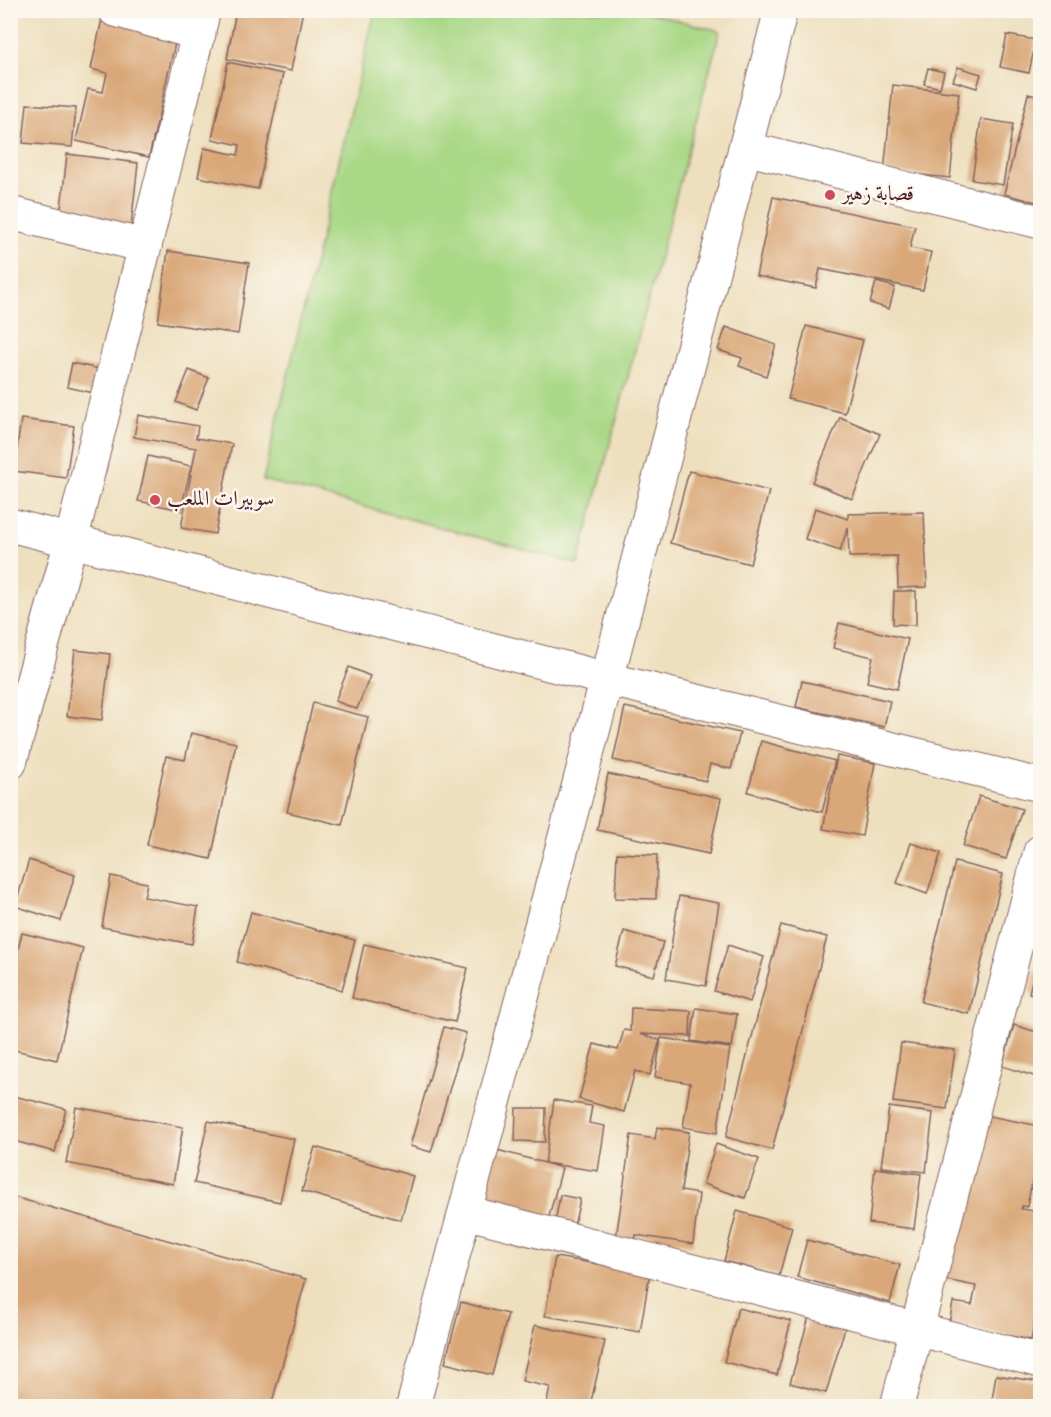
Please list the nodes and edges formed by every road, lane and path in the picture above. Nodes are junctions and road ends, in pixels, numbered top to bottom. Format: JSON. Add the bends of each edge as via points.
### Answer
{"nodes":[{"id":1,"x":116,"y":10,"type":"edge"},
{"id":2,"x":781,"y":10,"type":"edge"},
{"id":3,"x":202,"y":22,"type":"edge"},
{"id":4,"x":745,"y":148,"type":"junction"},
{"id":5,"x":10,"y":213,"type":"edge"},
{"id":6,"x":1041,"y":222,"type":"edge"},
{"id":7,"x":145,"y":246,"type":"junction"},
{"id":8,"x":10,"y":525,"type":"edge"},
{"id":9,"x":71,"y":540,"type":"junction"},
{"id":10,"x":607,"y":679,"type":"junction"},
{"id":11,"x":10,"y":763,"type":"edge"},
{"id":12,"x":1041,"y":785,"type":"edge"},
{"id":13,"x":1041,"y":852,"type":"edge"},
{"id":14,"x":1035,"y":894,"type":"edge"},
{"id":15,"x":465,"y":1212,"type":"junction"},
{"id":16,"x":917,"y":1330,"type":"junction"},
{"id":17,"x":1041,"y":1361,"type":"edge"},
{"id":18,"x":413,"y":1407,"type":"edge"},
{"id":19,"x":897,"y":1407,"type":"edge"}],
"edges":[{"from":1,"to":3,"type":"street"},
{"from":2,"to":4,"type":"street"},
{"from":3,"to":7,"type":"street"},
{"from":4,"to":6,"type":"street"},
{"from":4,"to":10,"type":"street"},
{"from":5,"to":7,"type":"street"},
{"from":7,"to":9,"type":"street"},
{"from":8,"to":9,"type":"street"},
{"from":9,"to":10,"type":"street"},
{"from":9,"to":11,"type":"street"},
{"from":10,"to":12,"type":"street"},
{"from":10,"to":15,"type":"street"},
{"from":13,"to":14,"type":"street"},
{"from":14,"to":16,"type":"street"},
{"from":15,"to":16,"type":"street"},
{"from":15,"to":18,"type":"street"},
{"from":16,"to":17,"type":"street"},
{"from":16,"to":19,"type":"street"}]}
